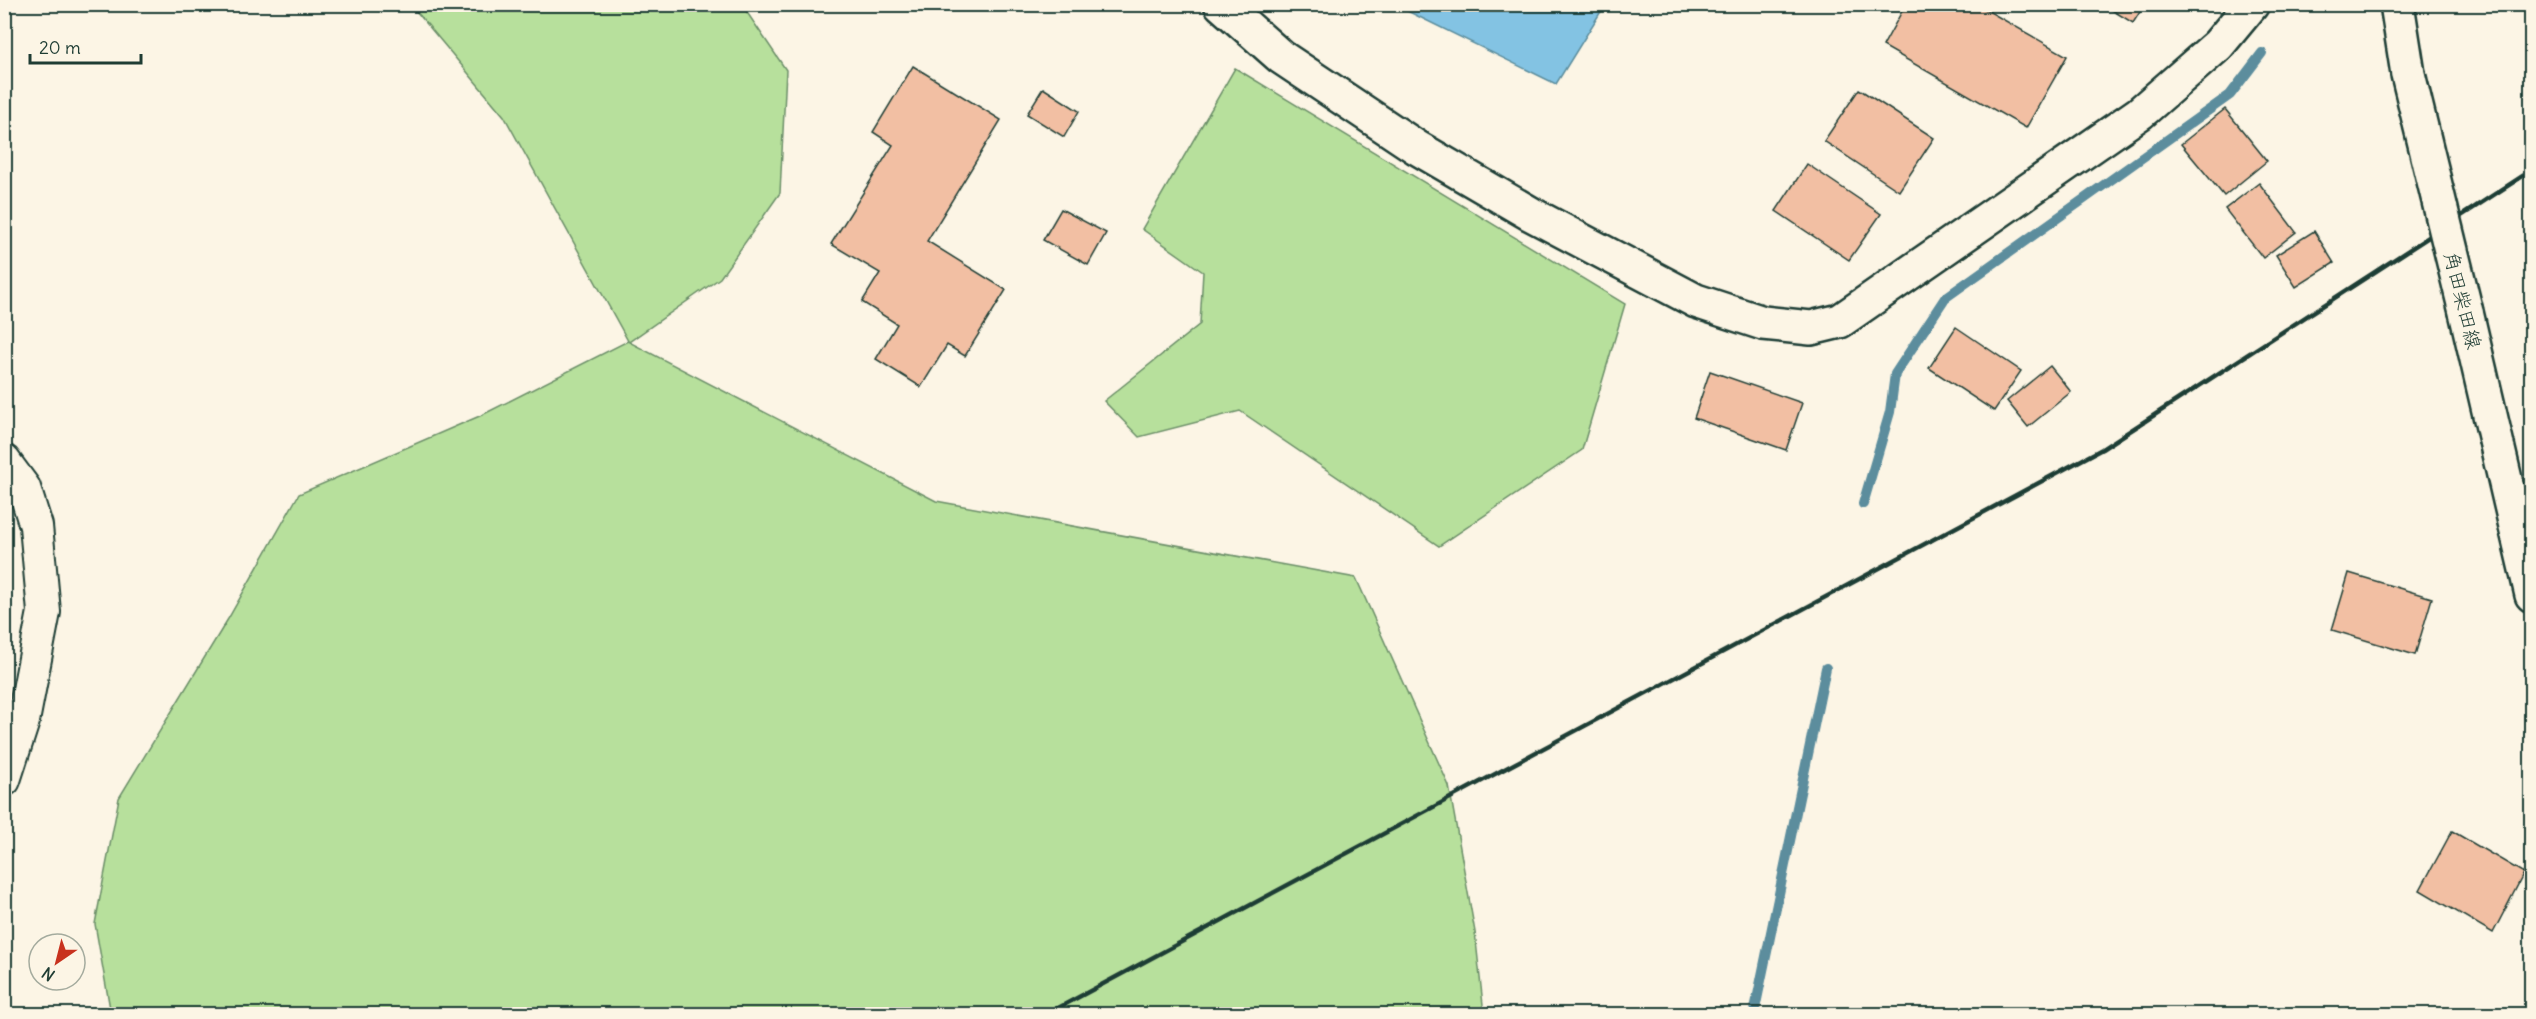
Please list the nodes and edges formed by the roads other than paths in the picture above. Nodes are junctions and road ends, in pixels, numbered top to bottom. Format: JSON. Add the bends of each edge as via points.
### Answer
{"nodes":[{"id":1,"x":1221,"y":4,"type":"edge"},
{"id":2,"x":2252,"y":4,"type":"edge"},
{"id":3,"x":2397,"y":4,"type":"edge"},
{"id":4,"x":4,"y":461,"type":"edge"},
{"id":5,"x":2532,"y":595,"type":"edge"},
{"id":6,"x":4,"y":780,"type":"edge"}],
"edges":[{"from":1,"to":2,"type":"street","via":[[1281,57],[1416,147],[1531,214],[1696,301],[1763,322],[1811,328],[1840,321],[2140,113],[2218,45]]},
{"from":3,"to":5,"type":"street","name":"角田柴田線","bridge":true,"via":[[2408,74]]},
{"from":4,"to":6,"type":"street","via":[[24,488],[36,526],[44,612],[23,721]]}]}
